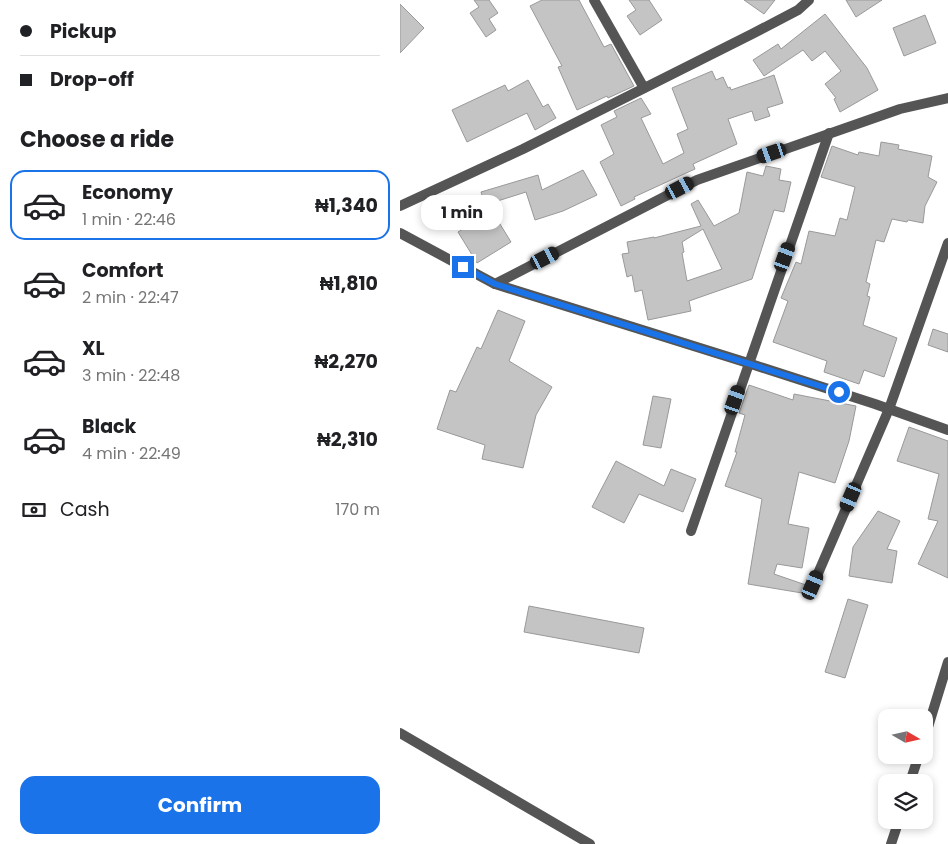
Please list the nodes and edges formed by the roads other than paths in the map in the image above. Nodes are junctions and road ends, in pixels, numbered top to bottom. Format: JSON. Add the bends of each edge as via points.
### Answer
{"nodes":[{"id":1,"x":594,"y":0,"type":"edge"},
{"id":2,"x":809,"y":0,"type":"edge"},
{"id":3,"x":644,"y":88,"type":"junction"},
{"id":4,"x":948,"y":98,"type":"edge"},
{"id":5,"x":829,"y":134,"type":"junction"},
{"id":6,"x":400,"y":206,"type":"edge"},
{"id":7,"x":400,"y":233,"type":"edge"},
{"id":8,"x":948,"y":243,"type":"edge"},
{"id":9,"x":495,"y":284,"type":"junction"},
{"id":10,"x":748,"y":363,"type":"junction"},
{"id":11,"x":888,"y":409,"type":"junction"},
{"id":12,"x":948,"y":430,"type":"edge"},
{"id":13,"x":690,"y":531,"type":"dead end"},
{"id":14,"x":813,"y":585,"type":"dead end"},
{"id":15,"x":948,"y":662,"type":"edge"},
{"id":16,"x":933,"y":711,"type":"edge"},
{"id":17,"x":400,"y":733,"type":"edge"},
{"id":18,"x":896,"y":829,"type":"edge"},
{"id":19,"x":590,"y":844,"type":"edge"},
{"id":20,"x":891,"y":844,"type":"edge"}],
"edges":[{"from":1,"to":3,"type":"street"},
{"from":2,"to":3,"type":"street","via":[[798,10]]},
{"from":3,"to":6,"type":"street"},
{"from":4,"to":5,"type":"street","via":[[900,109]]},
{"from":5,"to":9,"type":"street","via":[[697,180]]},
{"from":5,"to":10,"type":"street"},
{"from":7,"to":9,"type":"street"},
{"from":8,"to":11,"type":"street"},
{"from":9,"to":10,"type":"street"},
{"from":10,"to":11,"type":"street"},
{"from":10,"to":13,"type":"street"},
{"from":11,"to":12,"type":"street"},
{"from":11,"to":14,"type":"street"},
{"from":15,"to":16,"type":"street"},
{"from":17,"to":19,"type":"street"},
{"from":18,"to":20,"type":"street"}]}
